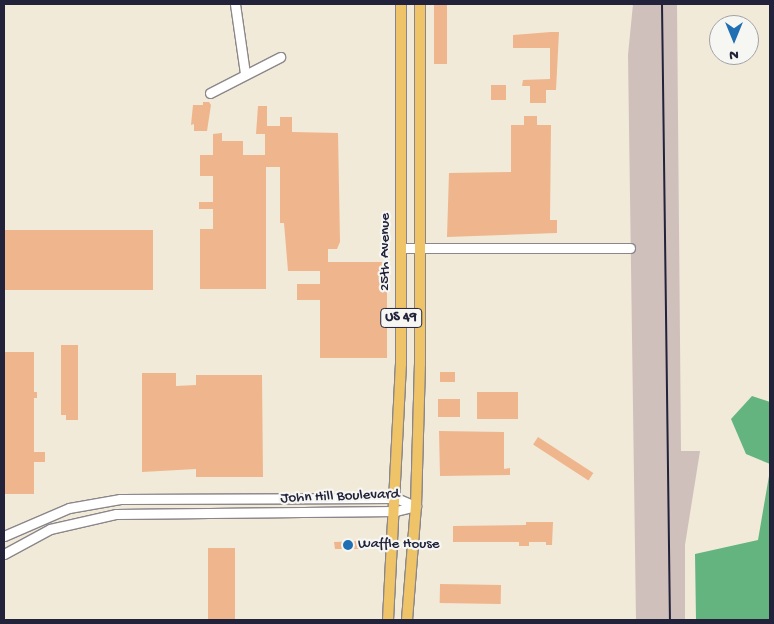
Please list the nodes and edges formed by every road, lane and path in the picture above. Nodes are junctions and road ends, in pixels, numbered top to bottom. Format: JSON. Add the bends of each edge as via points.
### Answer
{"nodes":[{"id":1,"x":235,"y":4,"type":"edge"},
{"id":2,"x":401,"y":4,"type":"edge"},
{"id":3,"x":420,"y":4,"type":"edge"},
{"id":4,"x":280,"y":57,"type":"dead end"},
{"id":5,"x":245,"y":73,"type":"junction"},
{"id":6,"x":210,"y":93,"type":"dead end"},
{"id":7,"x":401,"y":248,"type":"junction"},
{"id":8,"x":421,"y":248,"type":"junction"},
{"id":9,"x":630,"y":248,"type":"dead end"},
{"id":10,"x":401,"y":364,"type":"junction"},
{"id":11,"x":420,"y":364,"type":"junction"},
{"id":12,"x":396,"y":498,"type":"junction"},
{"id":13,"x":416,"y":506,"type":"junction"},
{"id":14,"x":396,"y":511,"type":"junction"},
{"id":15,"x":4,"y":536,"type":"edge"},
{"id":16,"x":4,"y":554,"type":"edge"},
{"id":17,"x":388,"y":620,"type":"edge"},
{"id":18,"x":407,"y":620,"type":"edge"}],
"edges":[{"from":1,"to":5,"type":"street"},
{"from":2,"to":7,"type":"main road","name":"25th Avenue","number":"US 49"},
{"from":3,"to":8,"type":"main road","number":"US 49"},
{"from":4,"to":5,"type":"street"},
{"from":5,"to":6,"type":"street"},
{"from":7,"to":8,"type":"street"},
{"from":7,"to":10,"type":"main road","name":"25th Avenue","number":"US 49"},
{"from":8,"to":9,"type":"street"},
{"from":8,"to":11,"type":"main road","number":"US 49"},
{"from":10,"to":11,"type":"main road"},
{"from":10,"to":12,"type":"main road","name":"25th Avenue","number":"US 49"},
{"from":11,"to":13,"type":"main road","number":"US 49"},
{"from":12,"to":13,"type":"street","name":"John Hill Boulevard"},
{"from":12,"to":14,"type":"main road","name":"25th Avenue","number":"US 49"},
{"from":12,"to":15,"type":"street","name":"John Hill Boulevard","via":[[105,501],[44,516]]},
{"from":13,"to":14,"type":"street","name":"John Hill Boulevard"},
{"from":13,"to":18,"type":"main road","number":"US 49"},
{"from":14,"to":16,"type":"street","name":"John Hill Boulevard","via":[[116,514],[50,529]]},
{"from":14,"to":17,"type":"main road","name":"25th Avenue","number":"US 49"}]}
